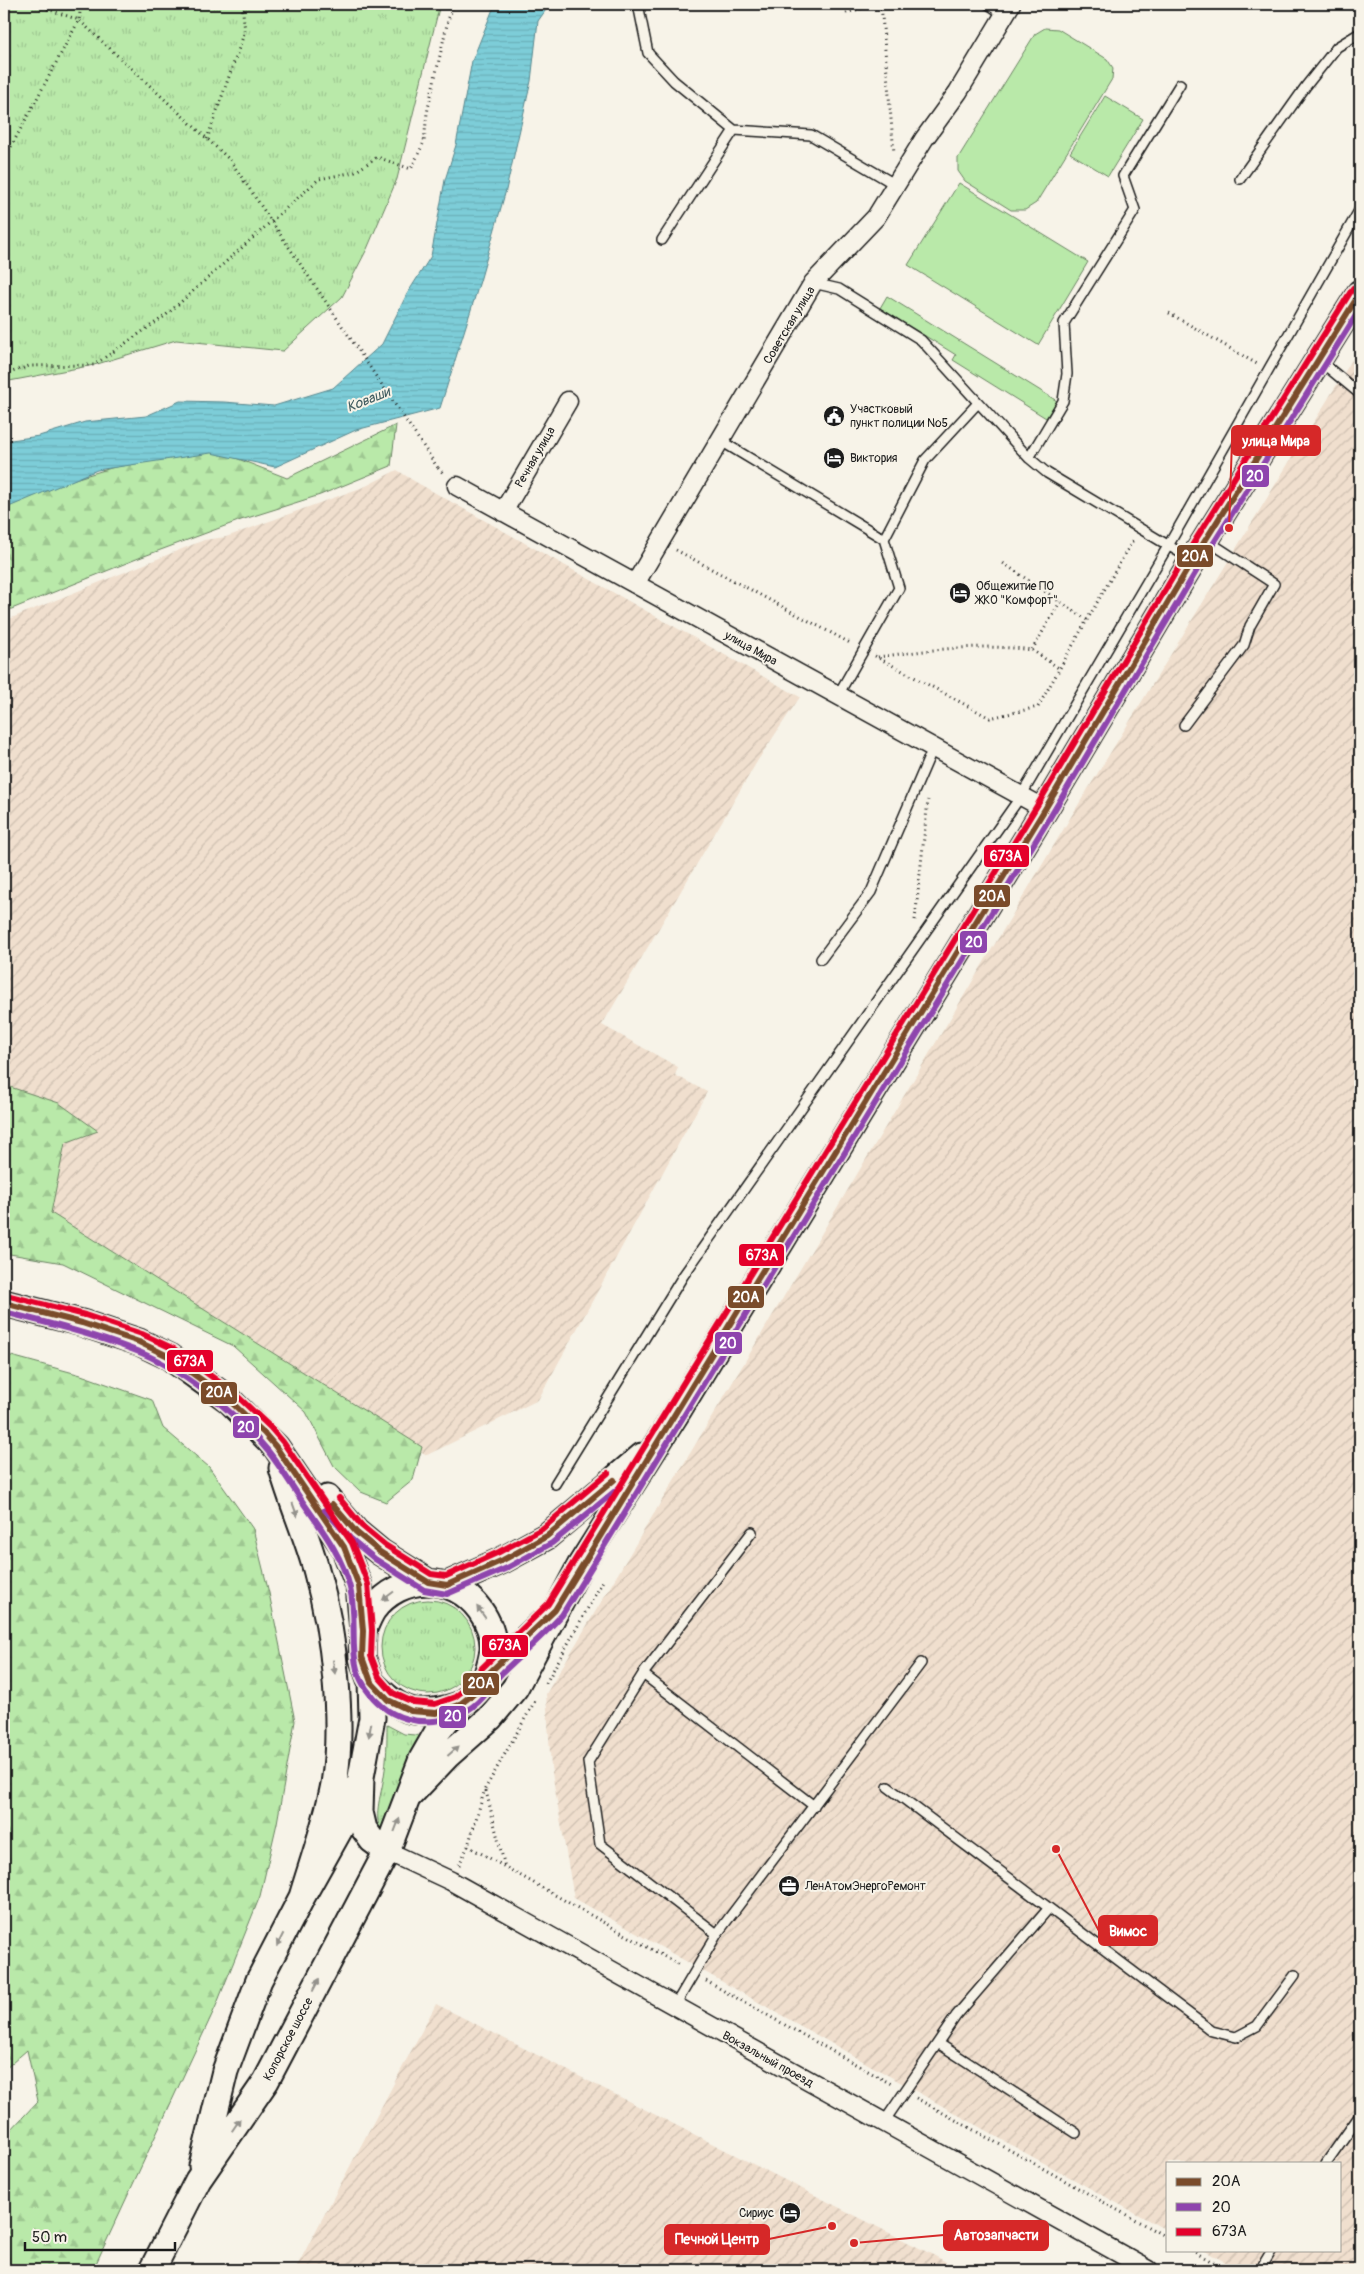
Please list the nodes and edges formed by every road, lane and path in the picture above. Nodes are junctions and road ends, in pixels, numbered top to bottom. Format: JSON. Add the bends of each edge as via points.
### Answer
{"nodes":[{"id":1,"x":33,"y":4,"type":"edge"},
{"id":2,"x":81,"y":4,"type":"edge"},
{"id":3,"x":242,"y":4,"type":"edge"},
{"id":4,"x":454,"y":4,"type":"edge"},
{"id":5,"x":638,"y":4,"type":"edge"},
{"id":6,"x":876,"y":4,"type":"edge"},
{"id":7,"x":881,"y":4,"type":"edge"},
{"id":8,"x":988,"y":4,"type":"edge"},
{"id":9,"x":1007,"y":9,"type":"edge"},
{"id":10,"x":846,"y":12,"type":"dead end"},
{"id":11,"x":79,"y":20,"type":"junction"},
{"id":12,"x":1360,"y":33,"type":"edge"},
{"id":13,"x":1180,"y":84,"type":"dead end"},
{"id":14,"x":734,"y":130,"type":"junction"},
{"id":15,"x":207,"y":139,"type":"junction"},
{"id":16,"x":4,"y":160,"type":"edge"},
{"id":17,"x":1240,"y":179,"type":"dead end"},
{"id":18,"x":896,"y":185,"type":"junction"},
{"id":19,"x":1360,"y":209,"type":"edge"},
{"id":20,"x":662,"y":240,"type":"dead end"},
{"id":21,"x":812,"y":283,"type":"junction"},
{"id":22,"x":1360,"y":293,"type":"edge"},
{"id":23,"x":1170,"y":313,"type":"dead end"},
{"id":24,"x":1319,"y":360,"type":"junction"},
{"id":25,"x":1268,"y":370,"type":"junction"},
{"id":26,"x":4,"y":375,"type":"edge"},
{"id":27,"x":1360,"y":394,"type":"edge"},
{"id":28,"x":568,"y":401,"type":"dead end"},
{"id":29,"x":978,"y":403,"type":"junction"},
{"id":30,"x":721,"y":440,"type":"junction"},
{"id":31,"x":1029,"y":458,"type":"junction"},
{"id":32,"x":438,"y":468,"type":"dead end"},
{"id":33,"x":457,"y":486,"type":"dead end"},
{"id":34,"x":503,"y":512,"type":"junction"},
{"id":35,"x":1140,"y":529,"type":"junction"},
{"id":36,"x":884,"y":539,"type":"junction"},
{"id":37,"x":1206,"y":539,"type":"junction"},
{"id":38,"x":661,"y":542,"type":"junction"},
{"id":39,"x":1168,"y":546,"type":"junction"},
{"id":40,"x":1193,"y":560,"type":"junction"},
{"id":41,"x":1003,"y":563,"type":"dead end"},
{"id":42,"x":635,"y":584,"type":"junction"},
{"id":43,"x":1060,"y":602,"type":"junction"},
{"id":44,"x":1087,"y":620,"type":"junction"},
{"id":45,"x":863,"y":650,"type":"junction"},
{"id":46,"x":1032,"y":650,"type":"junction"},
{"id":47,"x":877,"y":657,"type":"junction"},
{"id":48,"x":1060,"y":669,"type":"junction"},
{"id":49,"x":838,"y":696,"type":"junction"},
{"id":50,"x":1184,"y":725,"type":"dead end"},
{"id":51,"x":933,"y":748,"type":"junction"},
{"id":52,"x":928,"y":795,"type":"dead end"},
{"id":53,"x":1020,"y":796,"type":"junction"},
{"id":54,"x":1045,"y":809,"type":"junction"},
{"id":55,"x":910,"y":928,"type":"dead end"},
{"id":56,"x":821,"y":959,"type":"dead end"},
{"id":57,"x":4,"y":1303,"type":"edge"},
{"id":58,"x":659,"y":1442,"type":"junction"},
{"id":59,"x":276,"y":1447,"type":"junction"},
{"id":60,"x":555,"y":1484,"type":"dead end"},
{"id":61,"x":752,"y":1532,"type":"dead end"},
{"id":62,"x":604,"y":1579,"type":"dead end"},
{"id":63,"x":438,"y":1583,"type":"junction"},
{"id":64,"x":555,"y":1610,"type":"junction"},
{"id":65,"x":363,"y":1631,"type":"junction"},
{"id":66,"x":921,"y":1664,"type":"dead end"},
{"id":67,"x":643,"y":1674,"type":"junction"},
{"id":68,"x":487,"y":1675,"type":"junction"},
{"id":69,"x":371,"y":1682,"type":"junction"},
{"id":70,"x":542,"y":1688,"type":"dead end"},
{"id":71,"x":538,"y":1697,"type":"dead end"},
{"id":72,"x":460,"y":1705,"type":"junction"},
{"id":73,"x":361,"y":1777,"type":"junction"},
{"id":74,"x":888,"y":1787,"type":"dead end"},
{"id":75,"x":485,"y":1789,"type":"junction"},
{"id":76,"x":407,"y":1798,"type":"junction"},
{"id":77,"x":814,"y":1806,"type":"junction"},
{"id":78,"x":468,"y":1846,"type":"junction"},
{"id":79,"x":387,"y":1851,"type":"junction"},
{"id":80,"x":505,"y":1868,"type":"junction"},
{"id":81,"x":451,"y":1881,"type":"junction"},
{"id":82,"x":302,"y":1897,"type":"junction"},
{"id":83,"x":1049,"y":1908,"type":"junction"},
{"id":84,"x":717,"y":1934,"type":"junction"},
{"id":85,"x":693,"y":1973,"type":"junction"},
{"id":86,"x":1295,"y":1975,"type":"dead end"},
{"id":87,"x":674,"y":2006,"type":"junction"},
{"id":88,"x":938,"y":2043,"type":"junction"},
{"id":89,"x":905,"y":2092,"type":"junction"},
{"id":90,"x":1360,"y":2115,"type":"edge"},
{"id":91,"x":884,"y":2122,"type":"junction"},
{"id":92,"x":1076,"y":2133,"type":"dead end"},
{"id":93,"x":1327,"y":2162,"type":"edge"},
{"id":94,"x":198,"y":2180,"type":"junction"},
{"id":95,"x":1166,"y":2237,"type":"edge"},
{"id":96,"x":1194,"y":2252,"type":"edge"},
{"id":97,"x":1271,"y":2252,"type":"edge"},
{"id":98,"x":152,"y":2270,"type":"edge"},
{"id":99,"x":1149,"y":2270,"type":"edge"},
{"id":100,"x":1226,"y":2270,"type":"edge"},
{"id":101,"x":1260,"y":2270,"type":"edge"}],
"edges":[{"from":1,"to":11,"type":"path"},
{"from":2,"to":11,"type":"path"},
{"from":3,"to":15,"type":"path","via":[[245,31]]},
{"from":4,"to":26,"type":"path","via":[[427,113],[424,142],[411,169],[377,157],[355,172],[319,179],[165,316],[94,365],[30,366]]},
{"from":5,"to":14,"type":"lane","via":[[648,53],[674,81]]},
{"from":6,"to":10,"type":"path"},
{"from":7,"to":18,"type":"path"},
{"from":8,"to":9,"type":"lane"},
{"from":9,"to":18,"type":"street","name":"Советская улица","via":[[958,92]]},
{"from":11,"to":15,"type":"path"},
{"from":11,"to":16,"type":"path"},
{"from":12,"to":17,"type":"lane","via":[[1337,47],[1318,70]]},
{"from":13,"to":31,"type":"lane","via":[[1123,176],[1135,210],[1064,324],[1067,374],[1064,401]]},
{"from":14,"to":18,"type":"lane","via":[[811,135]]},
{"from":14,"to":20,"type":"lane"},
{"from":15,"to":32,"type":"path","bridge":true,"via":[[230,160]]},
{"from":18,"to":21,"type":"street","name":"Советская улица","via":[[876,217]]},
{"from":19,"to":25,"type":"lane"},
{"from":21,"to":29,"type":"lane","via":[[839,289],[921,340]]},
{"from":21,"to":30,"type":"street","name":"Советская улица"},
{"from":22,"to":24,"type":"main road"},
{"from":23,"to":25,"type":"path"},
{"from":24,"to":27,"type":"lane"},
{"from":24,"to":37,"type":"main road"},
{"from":25,"to":39,"type":"lane"},
{"from":28,"to":34,"type":"street","name":"Речная улица"},
{"from":29,"to":31,"type":"lane"},
{"from":29,"to":36,"type":"lane","via":[[925,460]]},
{"from":30,"to":36,"type":"lane"},
{"from":30,"to":38,"type":"street","name":"Советская улица"},
{"from":31,"to":35,"type":"lane","via":[[1047,473]]},
{"from":33,"to":34,"type":"street","name":"улица Мира"},
{"from":34,"to":42,"type":"street","name":"улица Мира"},
{"from":35,"to":39,"type":"lane"},
{"from":35,"to":44,"type":"path"},
{"from":36,"to":45,"type":"lane","via":[[899,588]]},
{"from":37,"to":40,"type":"main road"},
{"from":37,"to":50,"type":"lane","via":[[1274,584],[1250,626],[1244,645]]},
{"from":38,"to":42,"type":"street","name":"Советская улица"},
{"from":38,"to":45,"type":"path"},
{"from":39,"to":40,"type":"lane"},
{"from":39,"to":53,"type":"lane"},
{"from":40,"to":54,"type":"main road"},
{"from":41,"to":43,"type":"path"},
{"from":42,"to":49,"type":"street","name":"улица Мира"},
{"from":43,"to":44,"type":"path"},
{"from":43,"to":46,"type":"path"},
{"from":44,"to":48,"type":"path"},
{"from":45,"to":47,"type":"path"},
{"from":45,"to":49,"type":"lane"},
{"from":46,"to":47,"type":"path","via":[[1004,646]]},
{"from":46,"to":48,"type":"path"},
{"from":47,"to":48,"type":"path","via":[[990,718],[1038,707]]},
{"from":49,"to":51,"type":"street","name":"улица Мира"},
{"from":51,"to":53,"type":"street","name":"улица Мира"},
{"from":51,"to":56,"type":"lane","via":[[871,892]]},
{"from":52,"to":55,"type":"path","via":[[915,920]]},
{"from":53,"to":54,"type":"street","name":"улица Мира"},
{"from":53,"to":60,"type":"lane","via":[[683,1276]]},
{"from":54,"to":58,"type":"main road"},
{"from":57,"to":59,"type":"main road","via":[[82,1323],[139,1342],[170,1357],[229,1400]]},
{"from":58,"to":63,"type":"main road","via":[[546,1536],[503,1560]]},
{"from":58,"to":64,"type":"main road"},
{"from":59,"to":63,"type":"main road","via":[[308,1474],[356,1532],[380,1552]]},
{"from":59,"to":65,"type":"main road","via":[[344,1547],[359,1586]]},
{"from":59,"to":82,"type":"main road","one_way":true,"via":[[292,1504],[317,1572],[336,1679],[334,1783]]},
{"from":61,"to":67,"type":"lane"},
{"from":62,"to":70,"type":"path"},
{"from":63,"to":65,"type":"main road","one_way":true,"via":[[406,1585],[387,1595],[372,1611]]},
{"from":68,"to":63,"type":"main road","one_way":true,"via":[[493,1648],[488,1621],[471,1598]]},
{"from":64,"to":68,"type":"main road"},
{"from":76,"to":64,"type":"main road","one_way":true,"via":[[490,1718],[515,1688]]},
{"from":65,"to":69,"type":"main road","via":[[362,1657]]},
{"from":66,"to":77,"type":"lane"},
{"from":67,"to":77,"type":"lane"},
{"from":67,"to":84,"type":"lane","via":[[588,1762],[600,1844]]},
{"from":68,"to":72,"type":"main road","via":[[476,1692]]},
{"from":69,"to":72,"type":"main road","via":[[388,1700],[411,1711],[436,1713]]},
{"from":69,"to":73,"type":"main road","one_way":true,"via":[[372,1718]]},
{"from":71,"to":75,"type":"path"},
{"from":72,"to":76,"type":"main road","name":"Копорское шоссе","via":[[422,1758]]},
{"from":73,"to":79,"type":"main road","via":[[360,1812],[364,1829]]},
{"from":73,"to":82,"type":"main road","via":[[340,1829]]},
{"from":74,"to":83,"type":"lane"},
{"from":75,"to":78,"type":"path"},
{"from":75,"to":80,"type":"path"},
{"from":79,"to":76,"type":"main road","name":"Копорское шоссе","one_way":true},
{"from":77,"to":84,"type":"lane"},
{"from":78,"to":80,"type":"path"},
{"from":78,"to":81,"type":"path"},
{"from":79,"to":81,"type":"street","name":"Вокзальный проезд"},
{"from":94,"to":79,"type":"main road","name":"Копорское шоссе","one_way":true,"via":[[266,2081]]},
{"from":80,"to":85,"type":"path"},
{"from":81,"to":87,"type":"street","name":"Вокзальный проезд"},
{"from":82,"to":94,"type":"main road","one_way":true,"via":[[259,1980],[225,2070]]},
{"from":83,"to":86,"type":"lane","via":[[1212,2031],[1236,2037],[1257,2026]]},
{"from":83,"to":88,"type":"lane","via":[[956,2016]]},
{"from":84,"to":85,"type":"lane"},
{"from":85,"to":87,"type":"lane"},
{"from":85,"to":89,"type":"path"},
{"from":87,"to":91,"type":"street","name":"Вокзальный проезд"},
{"from":88,"to":89,"type":"lane"},
{"from":88,"to":92,"type":"lane"},
{"from":89,"to":91,"type":"lane"},
{"from":89,"to":95,"type":"path"},
{"from":90,"to":93,"type":"lane"},
{"from":91,"to":99,"type":"street","name":"Вокзальный проезд"},
{"from":94,"to":98,"type":"main road","name":"Копорское шоссе"},
{"from":96,"to":100,"type":"path"},
{"from":97,"to":101,"type":"lane"}]}
